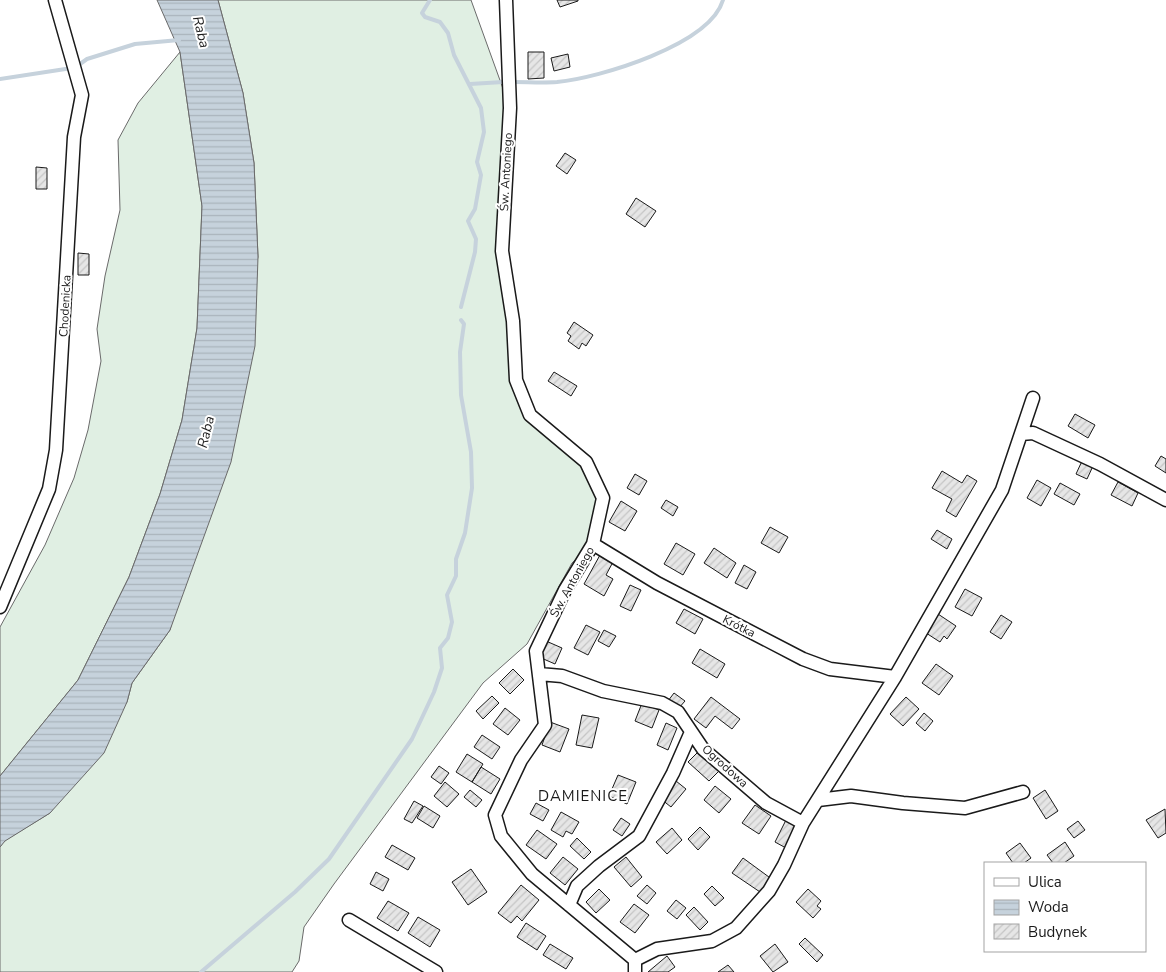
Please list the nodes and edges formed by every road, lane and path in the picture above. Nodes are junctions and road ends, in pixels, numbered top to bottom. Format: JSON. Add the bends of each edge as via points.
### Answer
{"nodes":[{"id":1,"x":55,"y":0,"type":"edge"},
{"id":2,"x":506,"y":0,"type":"edge"},
{"id":3,"x":1033,"y":398,"type":"dead end"},
{"id":4,"x":1021,"y":434,"type":"junction"},
{"id":5,"x":1166,"y":500,"type":"edge"},
{"id":6,"x":593,"y":544,"type":"junction"},
{"id":7,"x":0,"y":607,"type":"edge"},
{"id":8,"x":538,"y":674,"type":"junction"},
{"id":9,"x":895,"y":678,"type":"junction"},
{"id":10,"x":691,"y":732,"type":"junction"},
{"id":11,"x":1023,"y":792,"type":"dead end"},
{"id":12,"x":818,"y":800,"type":"junction"},
{"id":13,"x":803,"y":823,"type":"junction"},
{"id":14,"x":570,"y":905,"type":"junction"},
{"id":15,"x":349,"y":920,"type":"dead end"},
{"id":16,"x":635,"y":966,"type":"edge"},
{"id":17,"x":436,"y":972,"type":"edge"}],
"edges":[{"from":1,"to":7,"type":"street","name":"Chodenicka","via":[[82,95],[74,137],[56,450],[49,489]]},
{"from":2,"to":6,"type":"street","name":"Św. Antoniego","via":[[510,108],[502,251],[516,380],[530,415],[586,462],[603,498]]},
{"from":3,"to":4,"type":"street"},
{"from":4,"to":5,"type":"street","via":[[1034,433]]},
{"from":4,"to":9,"type":"street","via":[[1002,490]]},
{"from":6,"to":8,"type":"street","name":"Św. Antoniego","via":[[565,590],[536,651]]},
{"from":6,"to":9,"type":"street","name":"Krótka","via":[[657,583],[803,659],[830,669]]},
{"from":8,"to":10,"type":"street","name":"Ogrodowa","via":[[562,676],[603,690],[662,703],[678,712]]},
{"from":8,"to":14,"type":"street","name":"Św. Antoniego","via":[[545,725],[521,760],[495,815],[501,836],[511,850],[532,874]]},
{"from":9,"to":12,"type":"street"},
{"from":10,"to":13,"type":"street","name":"Ogrodowa","via":[[703,748],[766,802]]},
{"from":10,"to":14,"type":"street","via":[[639,836],[577,886]]},
{"from":11,"to":12,"type":"street","via":[[965,808],[851,796]]},
{"from":12,"to":13,"type":"street"},
{"from":13,"to":16,"type":"street","via":[[769,891],[736,928],[712,941],[657,949]]},
{"from":14,"to":16,"type":"street","name":"Św. Antoniego"},
{"from":15,"to":17,"type":"street"}]}
